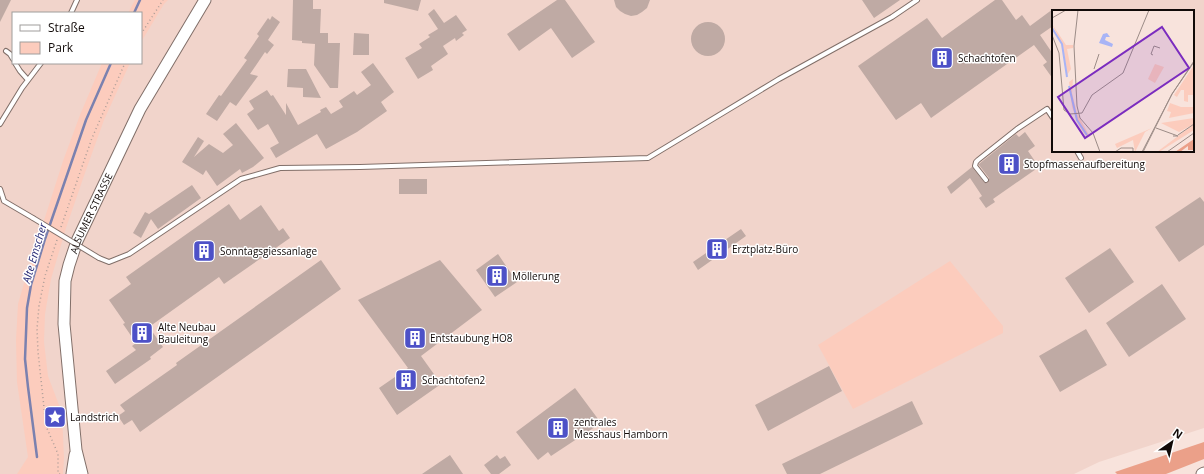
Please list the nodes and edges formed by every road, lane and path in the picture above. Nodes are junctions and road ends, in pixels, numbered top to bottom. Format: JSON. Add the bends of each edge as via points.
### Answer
{"nodes":[{"id":1,"x":77,"y":0,"type":"edge"},
{"id":2,"x":163,"y":0,"type":"edge"},
{"id":3,"x":204,"y":0,"type":"edge"},
{"id":4,"x":917,"y":0,"type":"edge"},
{"id":5,"x":71,"y":12,"type":"edge"},
{"id":6,"x":142,"y":32,"type":"edge"},
{"id":7,"x":6,"y":51,"type":"dead end"},
{"id":8,"x":12,"y":57,"type":"edge"},
{"id":9,"x":16,"y":64,"type":"edge"},
{"id":10,"x":40,"y":64,"type":"edge"},
{"id":11,"x":28,"y":80,"type":"junction"},
{"id":12,"x":1052,"y":116,"type":"edge"},
{"id":13,"x":0,"y":124,"type":"edge"},
{"id":14,"x":1078,"y":152,"type":"edge"},
{"id":15,"x":1081,"y":158,"type":"dead end"},
{"id":16,"x":986,"y":180,"type":"dead end"},
{"id":17,"x":0,"y":189,"type":"edge"},
{"id":18,"x":76,"y":450,"type":"junction"},
{"id":19,"x":72,"y":474,"type":"edge"},
{"id":20,"x":82,"y":474,"type":"edge"}],
"edges":[{"from":1,"to":5,"type":"lane"},
{"from":2,"to":6,"type":"path"},
{"from":3,"to":18,"type":"street","name":"ALSUMER STRASSE","via":[[140,109],[70,259],[66,280],[64,324]]},
{"from":4,"to":17,"type":"lane","bridge":true,"via":[[648,158],[280,168],[241,179],[129,254],[109,262],[4,202]]},
{"from":7,"to":8,"type":"lane"},
{"from":9,"to":11,"type":"lane"},
{"from":10,"to":11,"type":"lane"},
{"from":11,"to":13,"type":"lane"},
{"from":12,"to":16,"type":"lane","via":[[1047,109],[978,160],[976,166]]},
{"from":14,"to":15,"type":"lane"},
{"from":18,"to":19,"type":"street","name":"ALSUMER STRASSE"},
{"from":18,"to":20,"type":"street","name":"ALSUMER STRASSE"}]}
